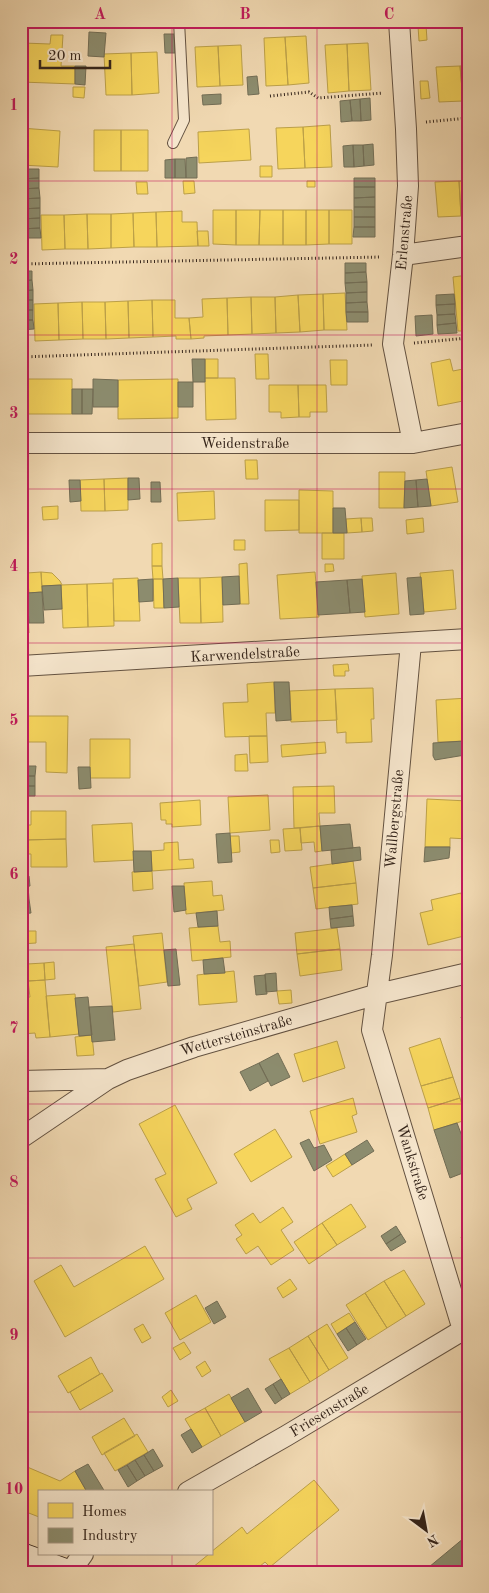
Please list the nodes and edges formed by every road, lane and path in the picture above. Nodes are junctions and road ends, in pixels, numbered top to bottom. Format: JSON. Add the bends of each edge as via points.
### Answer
{"nodes":[{"id":1,"x":179,"y":21,"type":"edge"},
{"id":2,"x":399,"y":21,"type":"edge"},
{"id":3,"x":404,"y":92,"type":"junction"},
{"id":4,"x":270,"y":96,"type":"dead end"},
{"id":5,"x":468,"y":118,"type":"edge"},
{"id":6,"x":406,"y":124,"type":"junction"},
{"id":7,"x":174,"y":142,"type":"dead end"},
{"id":8,"x":468,"y":246,"type":"edge"},
{"id":9,"x":403,"y":255,"type":"junction"},
{"id":10,"x":21,"y":264,"type":"edge"},
{"id":11,"x":468,"y":338,"type":"edge"},
{"id":12,"x":393,"y":344,"type":"junction"},
{"id":13,"x":21,"y":357,"type":"edge"},
{"id":14,"x":468,"y":434,"type":"edge"},
{"id":15,"x":413,"y":443,"type":"junction"},
{"id":16,"x":21,"y":444,"type":"edge"},
{"id":17,"x":468,"y":640,"type":"edge"},
{"id":18,"x":411,"y":643,"type":"junction"},
{"id":19,"x":21,"y":666,"type":"edge"},
{"id":20,"x":468,"y":973,"type":"edge"},
{"id":21,"x":378,"y":994,"type":"junction"},
{"id":22,"x":108,"y":1079,"type":"junction"},
{"id":23,"x":21,"y":1081,"type":"edge"},
{"id":24,"x":21,"y":1138,"type":"edge"},
{"id":25,"x":466,"y":1328,"type":"edge"},
{"id":26,"x":192,"y":1490,"type":"edge"},
{"id":27,"x":82,"y":1556,"type":"edge"},
{"id":28,"x":70,"y":1572,"type":"edge"}],
"edges":[{"from":1,"to":7,"type":"lane","via":[[184,120]]},
{"from":2,"to":3,"type":"street","name":"Erlenstraße"},
{"from":3,"to":4,"type":"path","via":[[318,98],[309,92]]},
{"from":3,"to":6,"type":"street","name":"Erlenstraße"},
{"from":5,"to":6,"type":"path"},
{"from":6,"to":9,"type":"street","name":"Erlenstraße","via":[[408,186]]},
{"from":8,"to":9,"type":"street"},
{"from":9,"to":10,"type":"path"},
{"from":9,"to":12,"type":"street","name":"Erlenstraße"},
{"from":11,"to":12,"type":"path"},
{"from":12,"to":13,"type":"path"},
{"from":12,"to":15,"type":"street","name":"Erlenstraße"},
{"from":14,"to":15,"type":"street","name":"Weidenstraße"},
{"from":15,"to":16,"type":"street","name":"Weidenstraße"},
{"from":17,"to":18,"type":"street","name":"Karwendelstraße"},
{"from":18,"to":19,"type":"street","name":"Karwendelstraße"},
{"from":18,"to":21,"type":"street","name":"Wallbergstraße"},
{"from":20,"to":21,"type":"street","name":"Wettersteinstraße"},
{"from":21,"to":22,"type":"street","name":"Wettersteinstraße","via":[[194,1047]]},
{"from":21,"to":25,"type":"street","name":"Wankstraße","via":[[372,1030]]},
{"from":22,"to":23,"type":"street"},
{"from":22,"to":24,"type":"street","name":"Wettersteinstraße"},
{"from":25,"to":26,"type":"street","name":"Friesenstraße"},
{"from":27,"to":28,"type":"street"}]}
